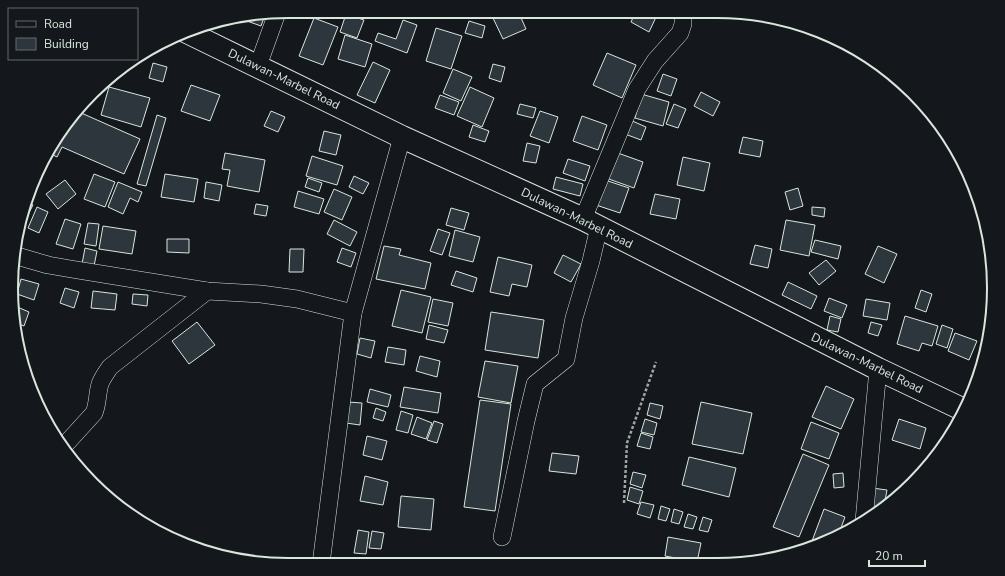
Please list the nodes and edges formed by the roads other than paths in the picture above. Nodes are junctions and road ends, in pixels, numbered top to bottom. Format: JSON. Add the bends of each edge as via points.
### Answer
{"nodes":[{"id":1,"x":684,"y":18,"type":"edge"},
{"id":2,"x":275,"y":19,"type":"edge"},
{"id":3,"x":194,"y":35,"type":"edge"},
{"id":4,"x":258,"y":66,"type":"junction"},
{"id":5,"x":402,"y":137,"type":"junction"},
{"id":6,"x":591,"y":223,"type":"junction"},
{"id":7,"x":20,"y":257,"type":"edge"},
{"id":8,"x":207,"y":291,"type":"junction"},
{"id":9,"x":353,"y":313,"type":"junction"},
{"id":10,"x":878,"y":369,"type":"junction"},
{"id":11,"x":959,"y":407,"type":"edge"},
{"id":12,"x":67,"y":442,"type":"edge"},
{"id":13,"x":865,"y":514,"type":"edge"},
{"id":14,"x":502,"y":537,"type":"dead end"},
{"id":15,"x":322,"y":558,"type":"edge"}],
"edges":[{"from":1,"to":6,"type":"street","via":[[680,33],[655,62],[637,89]]},
{"from":2,"to":4,"type":"street"},
{"from":3,"to":4,"type":"main road","name":"Dulawan-Marbel Road"},
{"from":4,"to":5,"type":"main road","name":"Dulawan-Marbel Road"},
{"from":5,"to":6,"type":"main road","name":"Dulawan-Marbel Road"},
{"from":5,"to":9,"type":"street"},
{"from":6,"to":10,"type":"main road","name":"Dulawan-Marbel Road"},
{"from":6,"to":14,"type":"street","via":[[591,261],[574,318],[566,359],[535,384]]},
{"from":7,"to":8,"type":"street","via":[[63,268]]},
{"from":8,"to":9,"type":"street","via":[[297,298]]},
{"from":8,"to":12,"type":"street","via":[[110,367],[100,385],[94,413]]},
{"from":9,"to":15,"type":"street"},
{"from":10,"to":11,"type":"main road","name":"Dulawan-Marbel Road"},
{"from":10,"to":13,"type":"street"}]}
